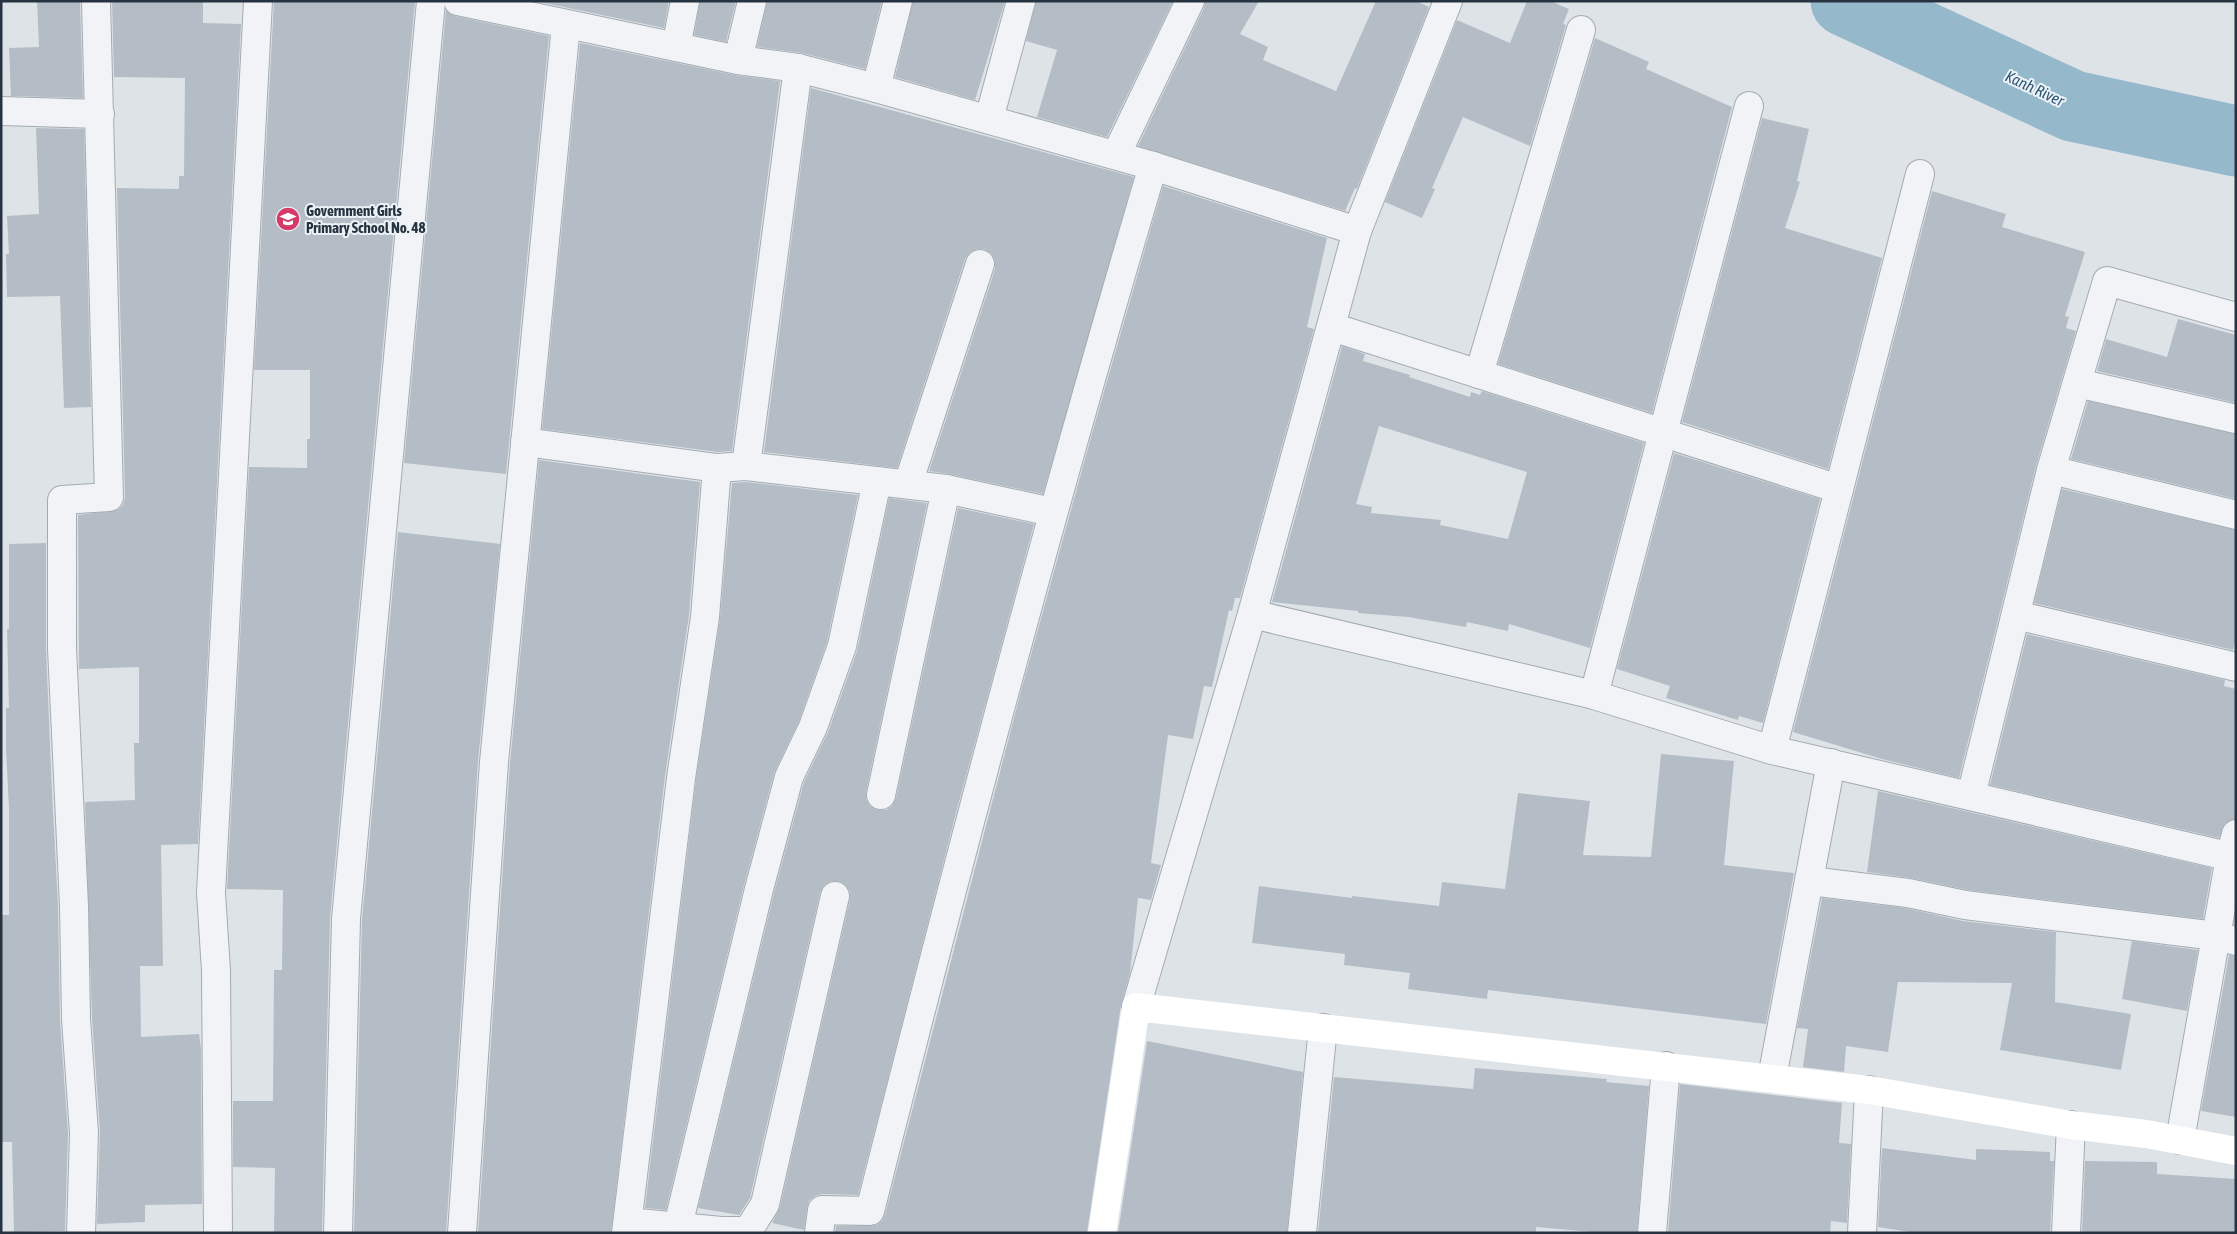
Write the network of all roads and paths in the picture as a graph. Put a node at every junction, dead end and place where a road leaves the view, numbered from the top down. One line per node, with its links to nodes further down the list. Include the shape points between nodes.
1 (96, 1): 19 (street)
2 (258, 1): 66 (street, via 211,893 216,971)
3 (431, 1): 67 (street, via 346,918)
4 (458, 1): 11 (street)
5 (685, 1): 13 (street)
6 (752, 1): 14 (street)
7 (898, 1): 16 (street)
8 (1021, 1): 20 (street)
9 (1190, 1): 21 (street)
10 (1448, 1): 24 (street)
11 (566, 25): 13 (street); 32 (street)
12 (1581, 30): 28 (street)
13 (676, 46): 14 (street)
14 (738, 60): 15 (street)
15 (798, 68): 16 (street); 33 (street)
16 (876, 88): 20 (street)
17 (1749, 106): 31 (street)
18 (1, 111): 19 (street)
19 (100, 114): 65 (street, via 109,498 62,500 62,648 76,1019 84,1133)
20 (989, 119): 21 (street)
21 (1116, 155): 22 (street)
22 (1153, 166): 24 (street); 40 (street)
23 (1920, 174): 39 (street)
24 (1357, 231): 27 (street)
25 (980, 264): 37 (street)
26 (2236, 318): 29 (street, via 2107,281)
27 (1332, 327): 28 (street); 42 (street)
28 (1479, 374): 31 (street)
29 (2077, 383): 30 (street); 35 (street)
30 (2236, 419)
31 (1663, 434): 39 (street); 45 (street)
32 (524, 442): 34 (street); 68 (street, via 494,762)
33 (746, 466): 34 (street); 36 (street)
34 (717, 468): 63 (street, via 705,617 680,778)
35 (2051, 470): 41 (street); 43 (street)
36 (877, 481): 37 (street); 62 (street, via 842,646 789,777)
37 (908, 484): 38 (street)
38 (946, 489): 40 (street); 48 (street)
39 (1839, 489): 46 (street)
40 (1052, 512): 69 (street, via 870,1210 822,1210)
41 (2236, 515)
42 (1252, 614): 45 (street); 54 (street)
43 (2016, 615): 44 (street); 49 (street)
44 (2236, 668)
45 (1594, 695): 46 (street)
46 (1772, 750): 47 (street)
47 (1831, 763): 49 (street); 51 (street)
48 (881, 795)
49 (1971, 796): 50 (street)
50 (2234, 850): 53 (street)
51 (1810, 881): 53 (street); 57 (street)
52 (835, 896): 64 (street)
53 (2226, 939): 60 (street)
54 (1136, 1007): 55 (street); 70 (street)
55 (1323, 1028): 56 (street); 71 (street)
56 (1666, 1066): 57 (street); 72 (street)
57 (1772, 1078): 58 (street)
58 (1869, 1090): 59 (street); 73 (street)
59 (2071, 1125): 60 (street); 74 (street)
60 (2180, 1140): 61 (street)
61 (2236, 1151)
62 (678, 1226): 63 (street); 64 (street)
63 (627, 1228)
64 (756, 1232)
65 (80, 1233)
66 (218, 1233)
67 (338, 1233)
68 (462, 1233)
69 (819, 1233)
70 (1102, 1233)
71 (1302, 1233)
72 (1652, 1233)
73 (1862, 1233)
74 (2066, 1233)

